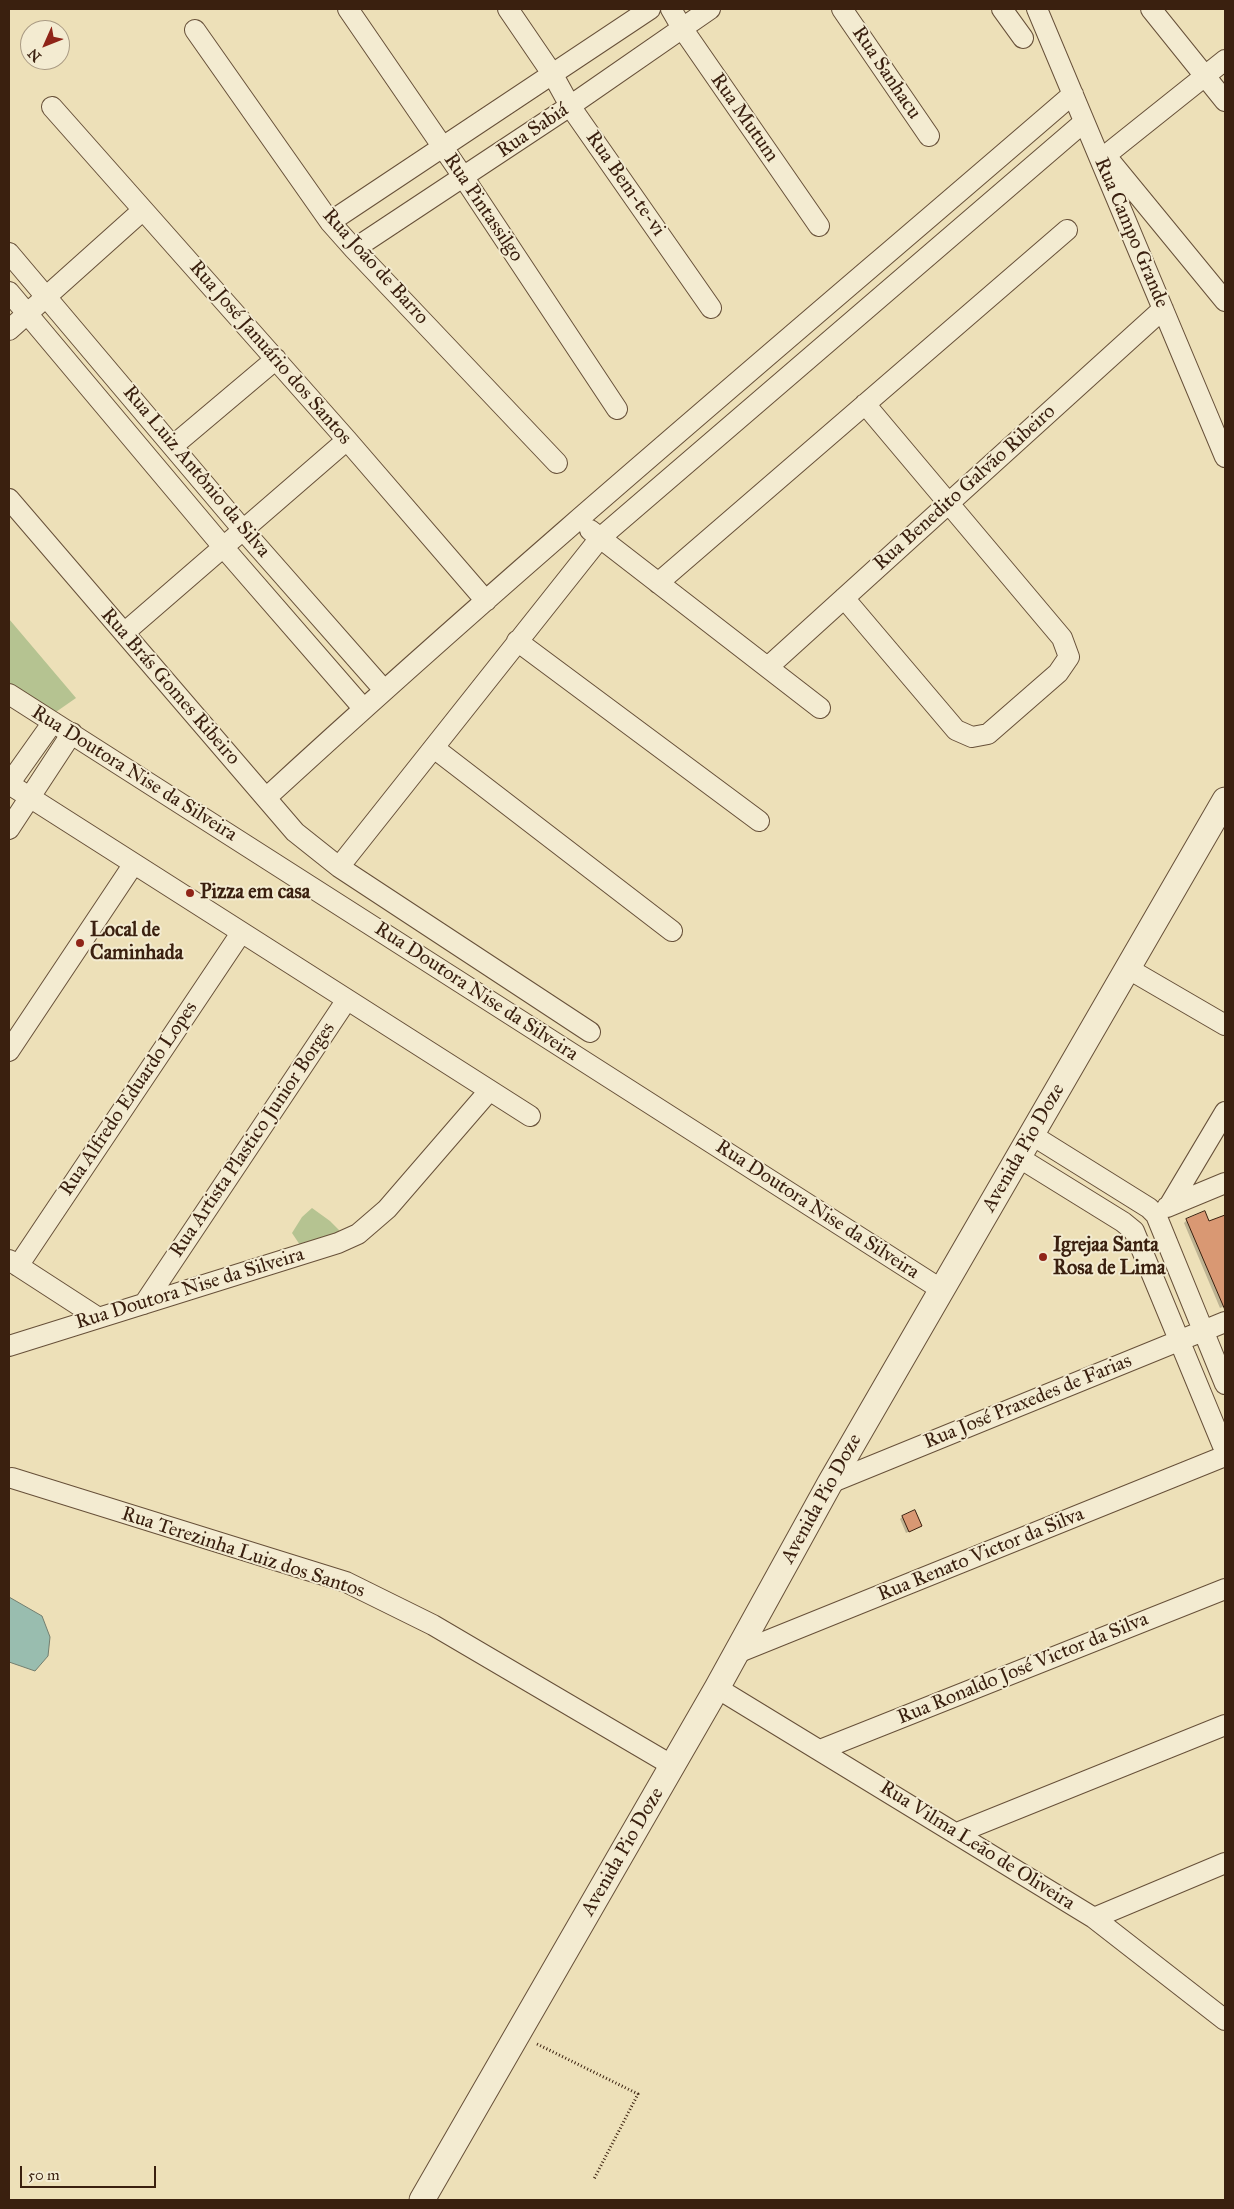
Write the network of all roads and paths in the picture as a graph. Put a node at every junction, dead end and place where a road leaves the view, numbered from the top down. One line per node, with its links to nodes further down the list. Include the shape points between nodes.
1 (348, 9): 23 (street, Rua Pintassilgo)
2 (508, 9): 14 (street, Rua Bem-te-vi)
3 (650, 9): 14 (street, Rua Sabiá)
4 (671, 9): 10 (street, Rua Mutum)
5 (710, 9): 10 (street, Rua Sabiá)
6 (842, 9): 21 (street, Rua Sanhacu)
7 (1002, 9): 12 (street)
8 (1037, 9): 16 (street, Rua Campo Grande)
9 (1151, 9): 15 (street)
10 (682, 28): 18 (street, Rua Sabiá); 28 (street, Rua Mutum)
11 (196, 30): 27 (street, Rua João de Barro)
12 (1023, 38)
13 (1225, 60): 15 (street)
14 (552, 75): 18 (street, Rua Bem-te-vi); 23 (street, Rua Sabiá)
15 (1205, 76): 17 (street); 24 (street)
16 (1073, 94): 20 (street, Rua Campo Grande); 38 (street)
17 (1225, 101)
18 (570, 106): 25 (street, Rua Sabiá); 35 (street, Rua Bem-te-vi)
19 (52, 107): 26 (street, Rua José Januário dos Santos)
20 (1084, 122): 22 (street, Rua Campo Grande); 40 (street)
21 (929, 136)
22 (1093, 140): 24 (street); 36 (street, Rua Campo Grande)
23 (443, 148): 25 (street, Rua Pintassilgo); 27 (street, Rua Sabiá)
24 (1106, 155): 34 (street)
25 (464, 178): 30 (street, Rua Sabiá); 43 (street, Rua Pintassilgo)
26 (143, 210): 33 (street); 41 (street, Rua José Januário dos Santos)
27 (330, 222): 30 (street, Rua João de Barro)
28 (819, 226)
29 (1067, 230): 42 (street)
30 (354, 250): 47 (street, Rua João de Barro)
31 (9, 252): 33 (street, Rua Luiz Antônio da Silva)
32 (9, 292): 37 (street, Rua Luiz Antônio da Silva)
33 (47, 297): 37 (street); 45 (street, Rua Luiz Antônio da Silva)
34 (1225, 301)
35 (711, 308)
36 (1163, 309): 46 (street, Rua Campo Grande); 49 (street, Rua Benedito Galvão Ribeiro)
37 (27, 313): 39 (street); 53 (street, Rua Luiz Antônio da Silva)
38 (818, 314): 40 (street); 50 (street)
39 (9, 330)
40 (836, 333): 52 (street)
41 (276, 359): 44 (street, Rua José Januário dos Santos); 45 (street)
42 (865, 404): 49 (street); 54 (street)
43 (617, 409)
44 (347, 440): 51 (street); 56 (street, Rua José Januário dos Santos)
45 (174, 445): 51 (street, Rua Luiz Antônio da Silva)
46 (1225, 457)
47 (557, 463)
48 (9, 498): 57 (street, Rua Brás Gomes Ribeiro)
49 (948, 504): 55 (street, Rua Benedito Galvão Ribeiro); 55 (street, via 1062,638 1069,657 1058,673 988,734 972,737 956,730)
50 (579, 520): 52 (street); 56 (street)
51 (244, 531): 53 (street); 60 (street, Rua Luiz Antônio da Silva)
52 (600, 538): 54 (street); 58 (street)
53 (224, 548): 57 (street); 62 (street, Rua Luiz Antônio da Silva)
54 (658, 583): 59 (street)
55 (844, 598): 59 (street, Rua Benedito Galvão Ribeiro)
56 (486, 601): 60 (street)
57 (124, 633): 69 (street, Rua Brás Gomes Ribeiro)
58 (517, 642): 66 (street); 71 (street)
59 (768, 667): 63 (street)
60 (384, 690): 62 (street)
61 (9, 694): 64 (street, Rua Doutora Nise da Silveira)
62 (364, 708): 69 (street)
63 (820, 708)
64 (53, 722): 65 (street, Rua Doutora Nise da Silveira); 67 (street)
65 (72, 733): 68 (street); 91 (street, Rua Doutora Nise da Silveira)
66 (434, 748): 74 (street); 75 (street)
67 (9, 784): 68 (street)
68 (31, 797): 72 (street); 73 (street)
69 (266, 798): 74 (street, Rua Brás Gomes Ribeiro, via 295,832)
70 (1225, 800): 77 (street, Avenida Pio Doze)
71 (759, 821)
72 (9, 829)
73 (133, 864): 76 (street); 81 (street)
74 (339, 867): 80 (street, Rua Brás Gomes Ribeiro)
75 (672, 930)
76 (240, 932): 78 (street); 90 (street, Rua Alfredo Eduardo Lopes)
77 (1127, 968): 79 (street); 85 (street, Avenida Pio Doze)
78 (346, 1000): 82 (street); 92 (street, Rua Artista Plastico Junior Borges)
79 (1225, 1024)
80 (590, 1032)
81 (9, 1051)
82 (489, 1091): 84 (street); 92 (street, Rua Doutora Nise da Silveira, via 387,1209 358,1234)
83 (1225, 1112): 88 (street)
84 (530, 1116)
85 (1032, 1135): 86 (street, Avenida Pio Doze); 88 (street, via 1149,1208)
86 (1018, 1157): 89 (street); 91 (street, Avenida Pio Doze)
87 (1225, 1183): 88 (street)
88 (1163, 1210): 89 (street); 95 (street)
89 (1134, 1231): 96 (street)
90 (13, 1263): 93 (street)
91 (942, 1290): 102 (street, Avenida Pio Doze)
92 (144, 1304): 93 (street, Rua Doutora Nise da Silveira)
93 (97, 1317): 97 (street, Rua Doutora Nise da Silveira)
94 (1225, 1322): 95 (street, Rua José Praxedes de Farias)
95 (1204, 1330): 96 (street, Rua José Praxedes de Farias); 98 (street)
96 (1180, 1339): 99 (street); 102 (street, Rua José Praxedes de Farias)
97 (9, 1346)
98 (1225, 1384)
99 (1225, 1451)
100 (1225, 1456): 104 (street, Rua Renato Victor da Silva)
101 (12, 1478): 108 (street, Rua Terezinha Luiz dos Santos, via 346,1582 433,1625)
102 (830, 1483): 104 (street, Avenida Pio Doze)
103 (1225, 1589): 107 (street, Rua Ronaldo José Victor da Silva)
104 (737, 1653): 105 (street, Avenida Pio Doze)
105 (717, 1688): 107 (street, Rua Vilma Leão de Oliveira); 108 (street, Avenida Pio Doze)
106 (1225, 1724): 109 (street)
107 (820, 1750): 109 (street, Rua Vilma Leão de Oliveira)
108 (672, 1766): 113 (street, Avenida Pio Doze)
109 (957, 1833): 111 (street, Rua Vilma Leão de Oliveira)
110 (1225, 1863): 111 (street)
111 (1094, 1918): 112 (street, Rua Vilma Leão de Oliveira)
112 (1225, 2020)
113 (518, 2034): 114 (path, via 638,2094); 115 (street, Avenida Pio Doze)
114 (594, 2179)
115 (422, 2200)

